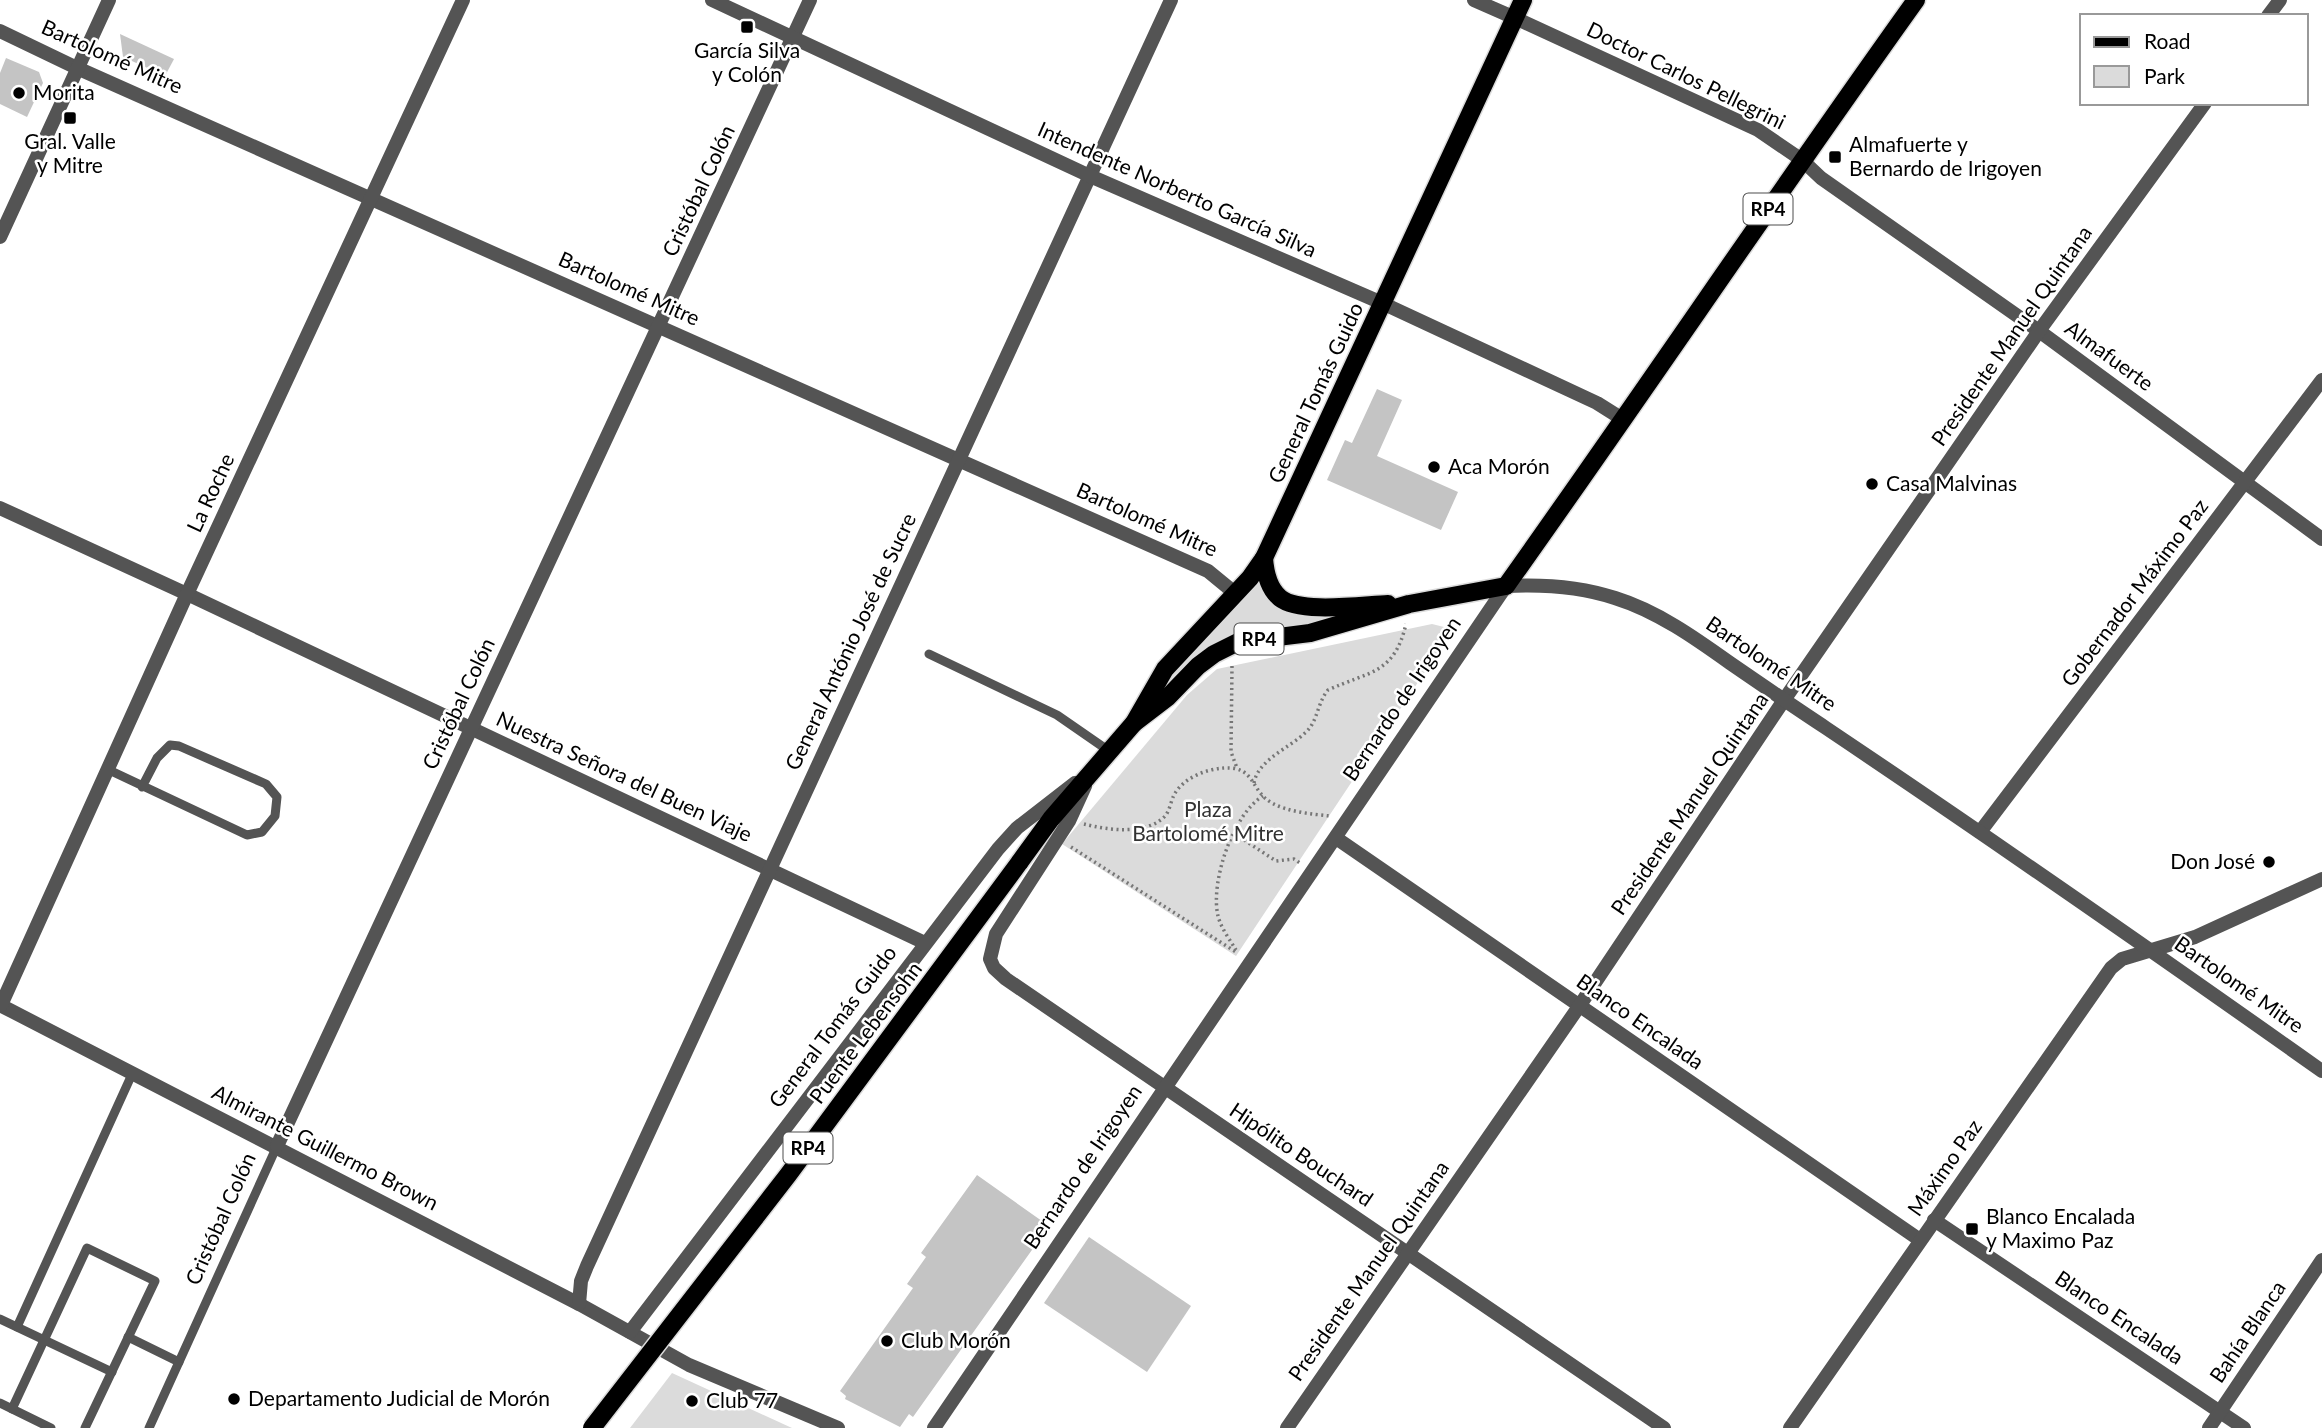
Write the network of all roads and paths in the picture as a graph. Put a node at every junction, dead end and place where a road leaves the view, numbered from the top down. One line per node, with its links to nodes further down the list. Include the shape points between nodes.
1 (109, 0): 12 (street)
2 (463, 0): 16 (street, La Roche)
3 (712, 0): 11 (street, Intendente Norberto García Silva)
4 (810, 0): 11 (street, Cristóbal Colón)
5 (1171, 0): 15 (street, General António José de Sucre)
6 (1474, 0): 9 (street, Doctor Carlos Pellegrini)
7 (1523, 0): 9 (main road, General Tomás Guido / RP4)
8 (1916, 0): 14 (main road, Bernardo de Irigoyen / RP4)
9 (1515, 18): 14 (street, Doctor Carlos Pellegrini, via 1758,130); 18 (main road, General Tomás Guido / RP4)
10 (0, 31): 12 (street, Bartolomé Mitre)
11 (793, 37): 15 (street, Intendente Norberto García Silva); 19 (street, Cristóbal Colón)
12 (77, 68): 16 (street, Bartolomé Mitre); 17 (street)
13 (2204, 105): 20 (street, Presidente Manuel Quintana)
14 (1802, 160): 20 (street, Almafuerte); 22 (main road, Bernardo de Irigoyen / RP4)
15 (1090, 176): 18 (street, Intendente Norberto García Silva); 23 (street, General António José de Sucre)
16 (372, 198): 19 (street, Bartolomé Mitre); 29 (street, La Roche)
17 (0, 237)
18 (1382, 303): 22 (street, Intendente Norberto García Silva, via 1597,403); 27 (main road, General Tomás Guido / RP4)
19 (660, 327): 23 (street, Bartolomé Mitre); 36 (street, Cristóbal Colón)
20 (2039, 331): 24 (street, Almafuerte); 34 (street, Presidente Manuel Quintana)
21 (2322, 380): 24 (street, Gobernador Máximo Paz)
22 (1624, 420): 28 (main road, Bernardo de Irigoyen / RP4)
23 (957, 460): 30 (street, Bartolomé Mitre, via 1208,570); 51 (street, General António José de Sucre)
24 (2245, 482): 26 (street, Almafuerte); 46 (street, Gobernador Máximo Paz)
25 (0, 508): 29 (street, Nuestra Señora del Buen Viaje)
26 (2322, 539)
27 (1264, 558): 30 (main road, General Tomás Guido / RP4); 31 (main road, via 1268,581 1281,598 1293,604)
28 (1506, 586): 31 (main road, Bartolomé Mitre / RP4); 34 (street, Bartolomé Mitre, via 1550,584 1616,598 1702,643); 44 (street, Bernardo de Irigoyen)
29 (187, 594): 36 (street, Nuestra Señora del Buen Viaje); 40 (street, La Roche)
30 (1236, 594): 35 (main road, General Tomás Guido / RP4, via 1165,669)
31 (1409, 604): 32 (main road, Bartolomé Mitre / RP4, via 1310,633 1238,642); 41 (path, via 1395,655 1383,666 1328,690 1307,731 1262,766)
32 (1224, 648): 35 (main road, Bartolomé Mitre / RP4); 38 (path, via 1232,664 1231,752)
33 (929, 654): 37 (lane, via 1058,715)
34 (1784, 700): 46 (street, Bartolomé Mitre); 59 (street, Presidente Manuel Quintana)
35 (1133, 723): 37 (main road, General Tomás Guido / RP4)
36 (471, 729): 51 (street, Nuestra Señora del Buen Viaje); 64 (street, Cristóbal Colón)
37 (1109, 751): 39 (main road, General Tomás Guido / RP4)
38 (1237, 768): 41 (path); 45 (path, via 1203,772 1188,780 1176,792 1166,815 1154,823 1137,828 1094,827)
39 (1094, 769): 45 (street, General Tomás Guido); 50 (main road, General Tomás Guido / RP4); 54 (street, General Tomás Guido, via 1017,828)
40 (109, 770): 42 (lane); 60 (street, La Roche)
41 (1254, 782): 43 (path)
42 (142, 787): 42 (lane, via 247,835 262,832 275,816 277,797 266,784 179,746 170,745 157,758)
43 (1263, 796): 44 (path, via 1283,808); 47 (path, via 1246,812)
44 (1349, 818): 48 (street, Bernardo de Irigoyen)
45 (1069, 821): 49 (street, General Tomás Guido)
46 (1980, 832): 55 (street, Bartolomé Mitre)
47 (1235, 834): 52 (path, via 1269,859 1294,859); 56 (path, via 1226,850 1216,898 1218,918)
48 (1336, 838): 52 (street, Bernardo de Irigoyen); 59 (street, Blanco Encalada)
49 (1058, 839): 56 (path); 57 (street, General Tomás Guido, via 996,934)
50 (1019, 863): 83 (main road, Puente Lebensohn / RP4, bridge, via 788,1175)
51 (771, 869): 54 (street, Nuestra Señora del Buen Viaje); 69 (street, General António José de Sucre, via 587,1266)
52 (1313, 872): 58 (street, Bernardo de Irigoyen)
53 (2322, 879): 55 (street, Máximo Paz, via 2195,937)
54 (925, 943): 72 (street, General Tomás Guido)
55 (2150, 950): 62 (street, Bartolomé Mitre); 65 (street, Máximo Paz, via 2122,959 2111,968)
56 (1237, 952): 58 (path)
57 (990, 959): 63 (street, Hipólito Bouchard, via 1006,979)
58 (1252, 961): 63 (street, Bernardo de Irigoyen)
59 (1580, 1005): 66 (street, Blanco Encalada); 67 (street, Presidente Manuel Quintana)
60 (0, 1006): 61 (street, Almirante Guillermo Brown)
61 (132, 1072): 64 (street, Almirante Guillermo Brown); 71 (lane)
62 (2322, 1072)
63 (1164, 1088): 67 (street, Hipólito Bouchard); 85 (street, Bernardo de Irigoyen)
64 (277, 1146): 69 (street, Almirante Guillermo Brown); 75 (lane, Cristóbal Colón)
65 (1934, 1220): 66 (street, Máximo Paz); 79 (street, Blanco Encalada)
66 (1920, 1240): 88 (street, Máximo Paz)
67 (1407, 1252): 86 (street, Presidente Manuel Quintana); 87 (street, Hipólito Bouchard)
68 (2322, 1260): 79 (street, Bahía Blanca)
69 (579, 1304): 72 (street, Almirante Guillermo Brown)
70 (0, 1319): 71 (lane)
71 (17, 1327): 74 (lane)
72 (630, 1332): 84 (street, Almirante Guillermo Brown, via 689,1365)
73 (128, 1338): 74 (lane, via 155,1281 87,1248); 75 (lane); 76 (lane)
74 (44, 1340): 76 (lane); 78 (lane)
75 (179, 1362): 82 (lane, Cristóbal Colón)
76 (112, 1372): 81 (lane)
77 (0, 1403): 78 (lane)
78 (12, 1409): 80 (lane)
79 (2220, 1411): 89 (street, Bahía Blanca); 90 (street, Blanco Encalada)
80 (51, 1428)
81 (85, 1428)
82 (149, 1428)
83 (592, 1428)
84 (838, 1428)
85 (934, 1428)
86 (1287, 1428)
87 (1664, 1428)
88 (1790, 1428)
89 (2209, 1428)
90 (2244, 1428)

